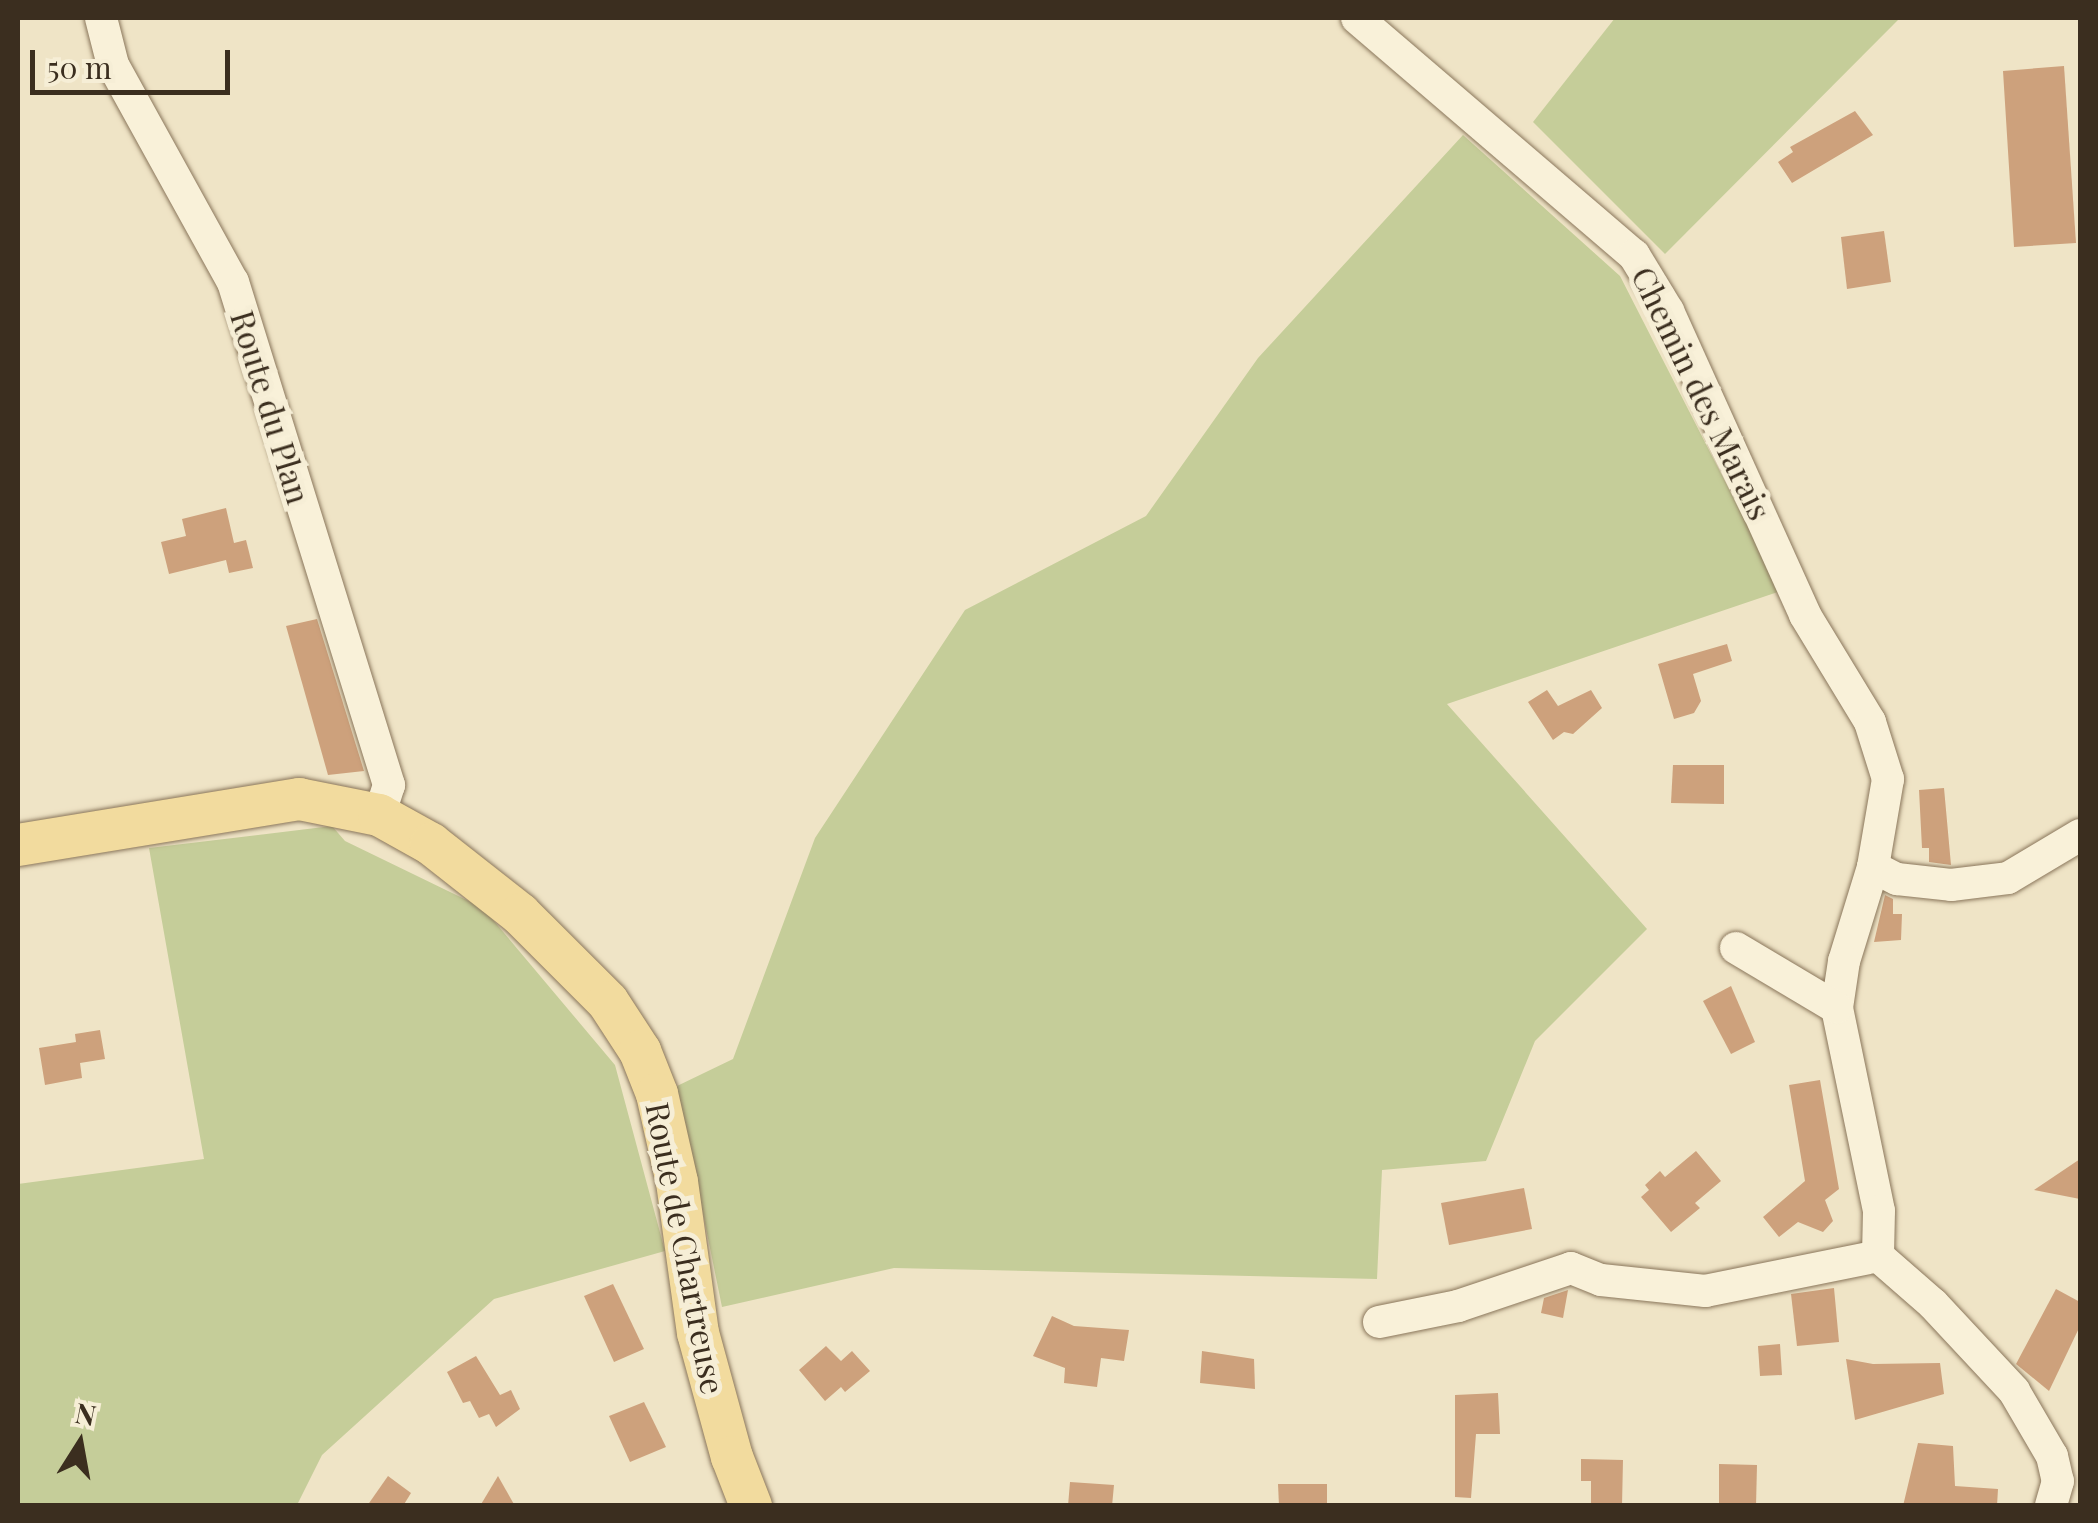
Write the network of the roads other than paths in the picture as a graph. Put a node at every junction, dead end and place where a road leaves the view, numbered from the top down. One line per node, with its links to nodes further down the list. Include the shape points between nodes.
1 (102, 18): 3 (street, Route du Plan, via 113,65 233,282 389,785)
2 (1357, 18): 6 (street, Chemin des Marais, via 1634,255 1759,504 1805,615 1870,722 1888,780)
3 (378, 815): 5 (main road, Route de Chartreuse, via 299,799); 12 (main road, Route de Chartreuse, via 430,844 520,914 608,1002 640,1051 669,1137 704,1359)
4 (2080, 835): 6 (street, via 2008,878 1951,885 1897,880)
5 (18, 844)
6 (1873, 867): 8 (street, Chemin des Marais)
7 (1736, 948): 8 (street)
8 (1837, 1008): 9 (street, via 1879,1212)
9 (1878, 1256): 10 (street, via 1704,1290 1602,1280 1571,1268 1458,1306); 11 (street, via 1933,1304)
10 (1379, 1322)
11 (2066, 1457): 13 (street)
12 (751, 1506)
13 (2051, 1506)

